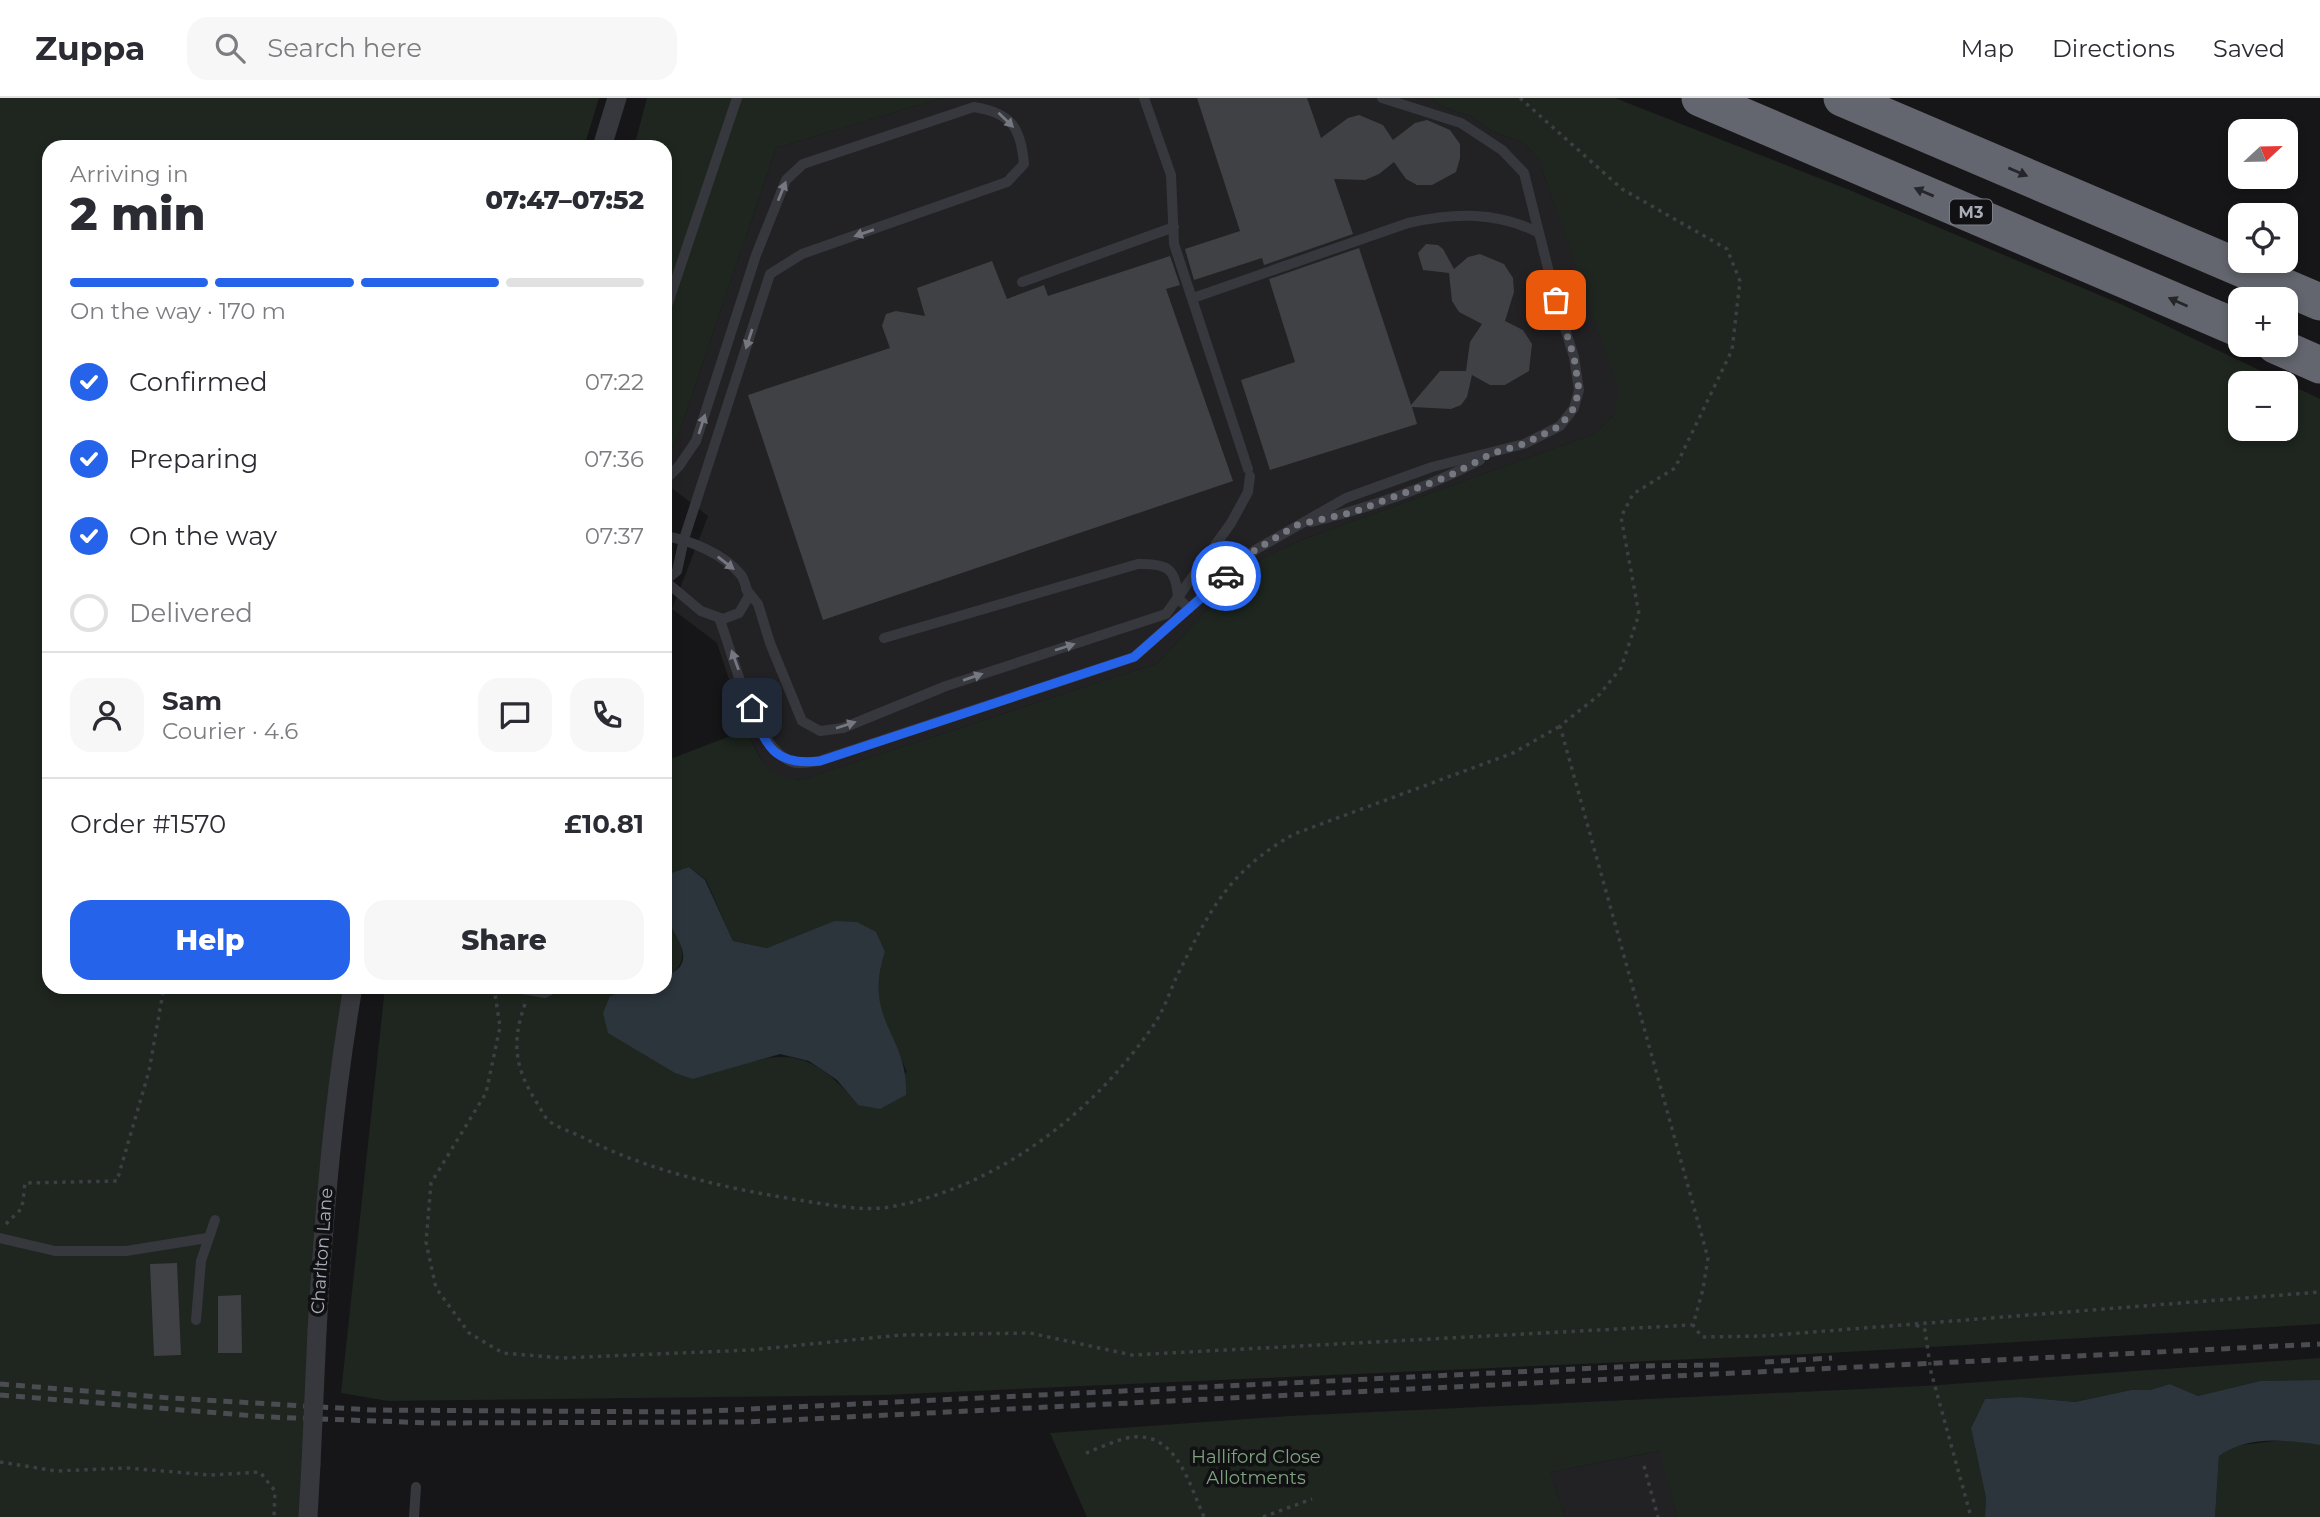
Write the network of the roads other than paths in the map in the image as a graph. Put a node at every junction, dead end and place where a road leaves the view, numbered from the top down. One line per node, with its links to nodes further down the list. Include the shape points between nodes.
1 (617, 98): 7 (street)
2 (737, 98): 11 (lane)
3 (1144, 98): 8 (lane, via 1171,175)
4 (1382, 98): 9 (lane, via 1461,123 1502,150 1524,173)
5 (1700, 98): 14 (highway, M3, one-way to 5)
6 (1842, 98): 13 (highway, one-way to 13)
7 (604, 140)
8 (1174, 227): 10 (lane); 12 (lane, via 1174,244)
9 (1539, 233): 12 (lane, via 1515,220 1443,215); 17 (lane, via 1579,390 1574,408 1560,426)
10 (1022, 282)
11 (672, 291)
12 (1193, 298): 25 (lane, via 1249,472 1248,492 1231,523)
13 (2320, 302)
14 (2228, 324)
15 (2298, 355): 16 (highway)
16 (2320, 365)
17 (1493, 453): 19 (lane, via 1449,476 1354,512); 19 (lane, via 1371,488)
18 (672, 473): 21 (lane, one-way to 21, via 696,441 756,255 786,180 803,164 974,107 1007,116 1023,146 1024,164 1007,182 802,254 770,274)
19 (1297, 525): 26 (lane, via 1255,550)
20 (672, 537): 21 (lane)
21 (684, 539): 22 (lane); 24 (lane, one-way to 24, via 721,558 742,576)
22 (672, 575)
23 (672, 585): 27 (lane, via 701,611)
24 (746, 589): 25 (lane, one-way to 25, via 758,604 802,721 820,731 843,728 967,679 1166,614); 27 (lane, via 749,596 738,613)
25 (1178, 598): 26 (lane); 28 (lane, via 1177,580 1168,568 1157,563 1138,564)
26 (1189, 609): 27 (lane, one-way to 27, via 1134,657 820,761 796,764 775,752 761,733)
27 (719, 618)
28 (884, 638)
29 (352, 994): 35 (street, Charlton Lane, bridge, via 338,1071 325,1202)
30 (215, 1220): 32 (lane)
31 (0, 1238): 32 (lane, via 55,1251 114,1251)
32 (207, 1238): 33 (lane)
33 (196, 1320)
34 (416, 1487): 36 (lane)
35 (308, 1517)
36 (414, 1517)

